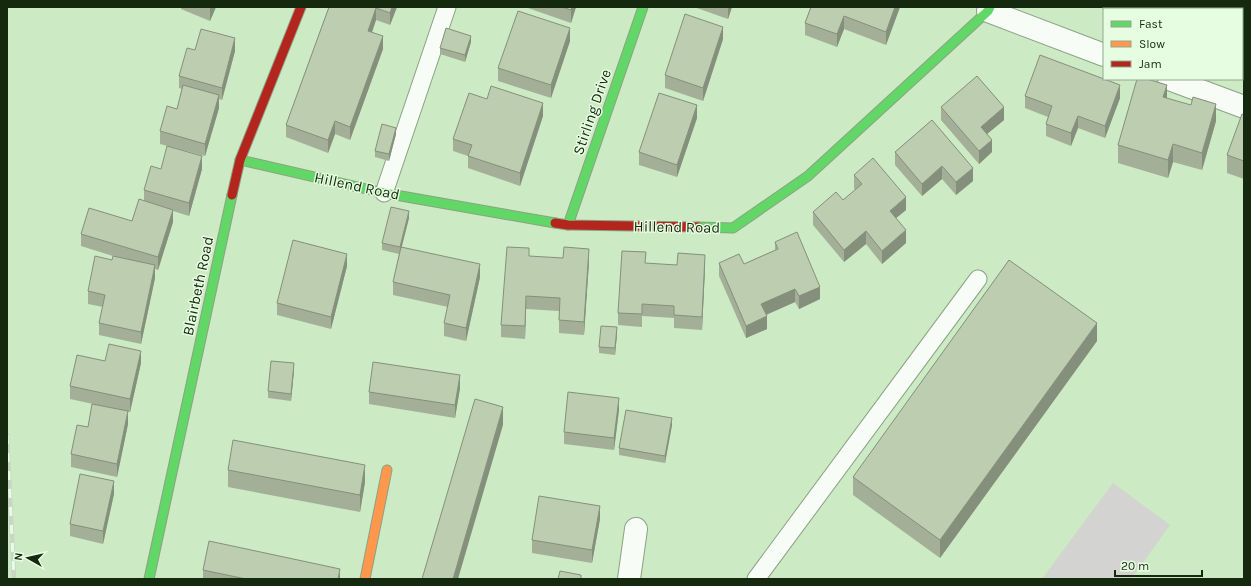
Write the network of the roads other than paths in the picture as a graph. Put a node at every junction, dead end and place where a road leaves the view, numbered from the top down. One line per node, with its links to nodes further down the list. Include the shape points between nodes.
1 (301, 7): 8 (street, Blairbeth Road)
2 (447, 7): 9 (lane)
3 (643, 7): 10 (street, Stirling Drive)
4 (989, 9): 5 (street, Hillend Road); 10 (street, Hillend Road, via 808,176 733,228)
5 (1103, 55)
6 (1172, 80): 7 (street)
7 (1244, 107)
8 (240, 160): 9 (street, Hillend Road); 14 (street, Blairbeth Road)
9 (384, 193): 10 (street, Hillend Road)
10 (568, 225)
11 (978, 279): 17 (lane)
12 (386, 470): 15 (street)
13 (636, 529): 16 (street)
14 (149, 579)
15 (365, 579)
16 (630, 579)
17 (756, 579)

